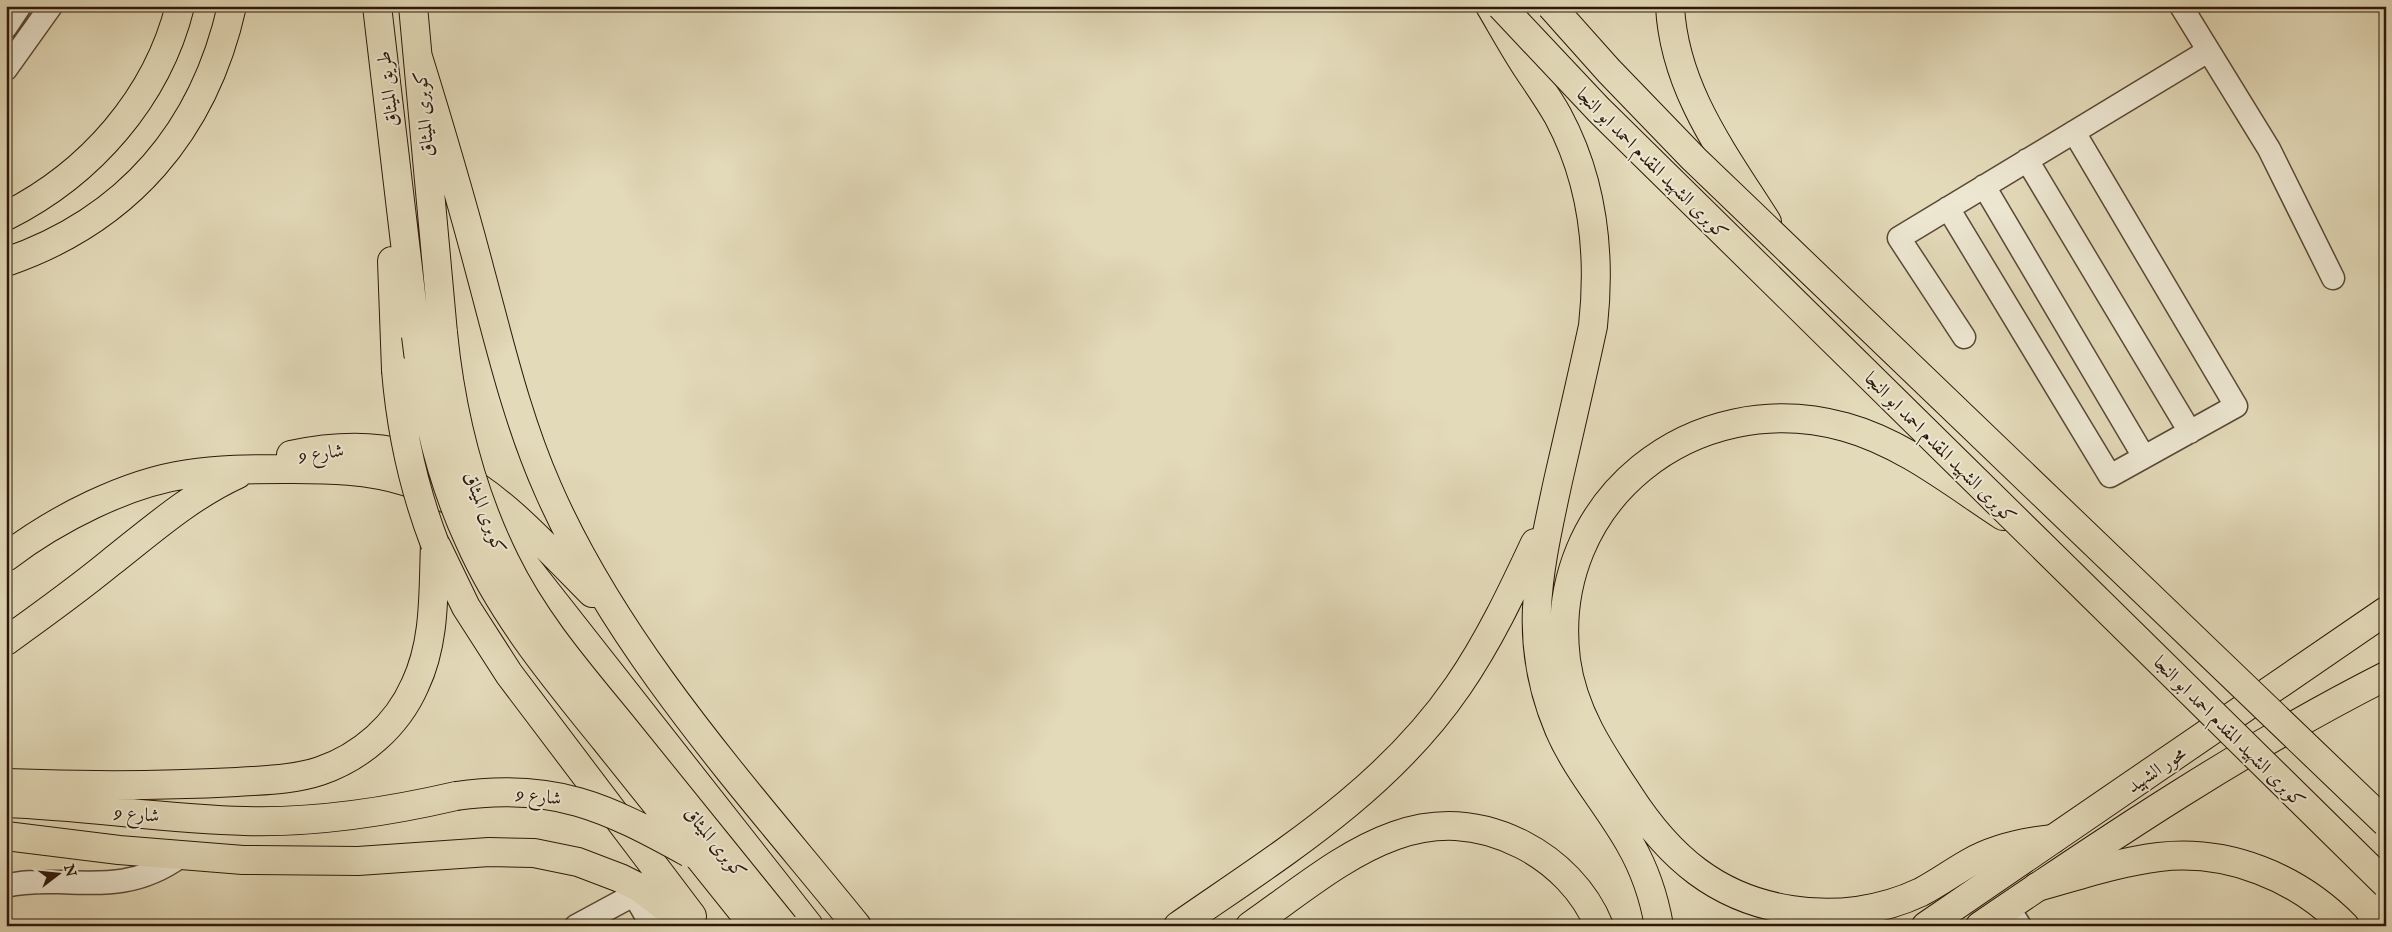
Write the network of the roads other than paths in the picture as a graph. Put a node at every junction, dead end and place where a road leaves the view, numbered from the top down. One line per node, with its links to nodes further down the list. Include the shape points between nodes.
1 (20, 6): 12 (street)
2 (51, 6): 15 (street)
3 (180, 6): 21 (main road, via 158,64 140,97 114,132 98,151 60,184)
4 (232, 6): 23 (main road, via 219,56 195,109 143,179 99,216 48,246)
5 (377, 6): 18 (main road, طريق الميثاق)
6 (413, 6): 14 (main road, كوبرى الميثاق)
7 (1490, 6): 29 (main road, via 1570,140 1587,192 1596,245 1593,326)
8 (1501, 6): 30 (main road, كوبرى الشهيد المقدم احمد ابو النجا, bridge, via 1599,110)
9 (1551, 6): 22 (main road, كوبرى الشهيد المقدم احمد ابو النجا, bridge, via 1657,122)
10 (1670, 6): 22 (main road, bridge, via 1677,56 1694,102)
11 (2181, 6): 13 (street)
12 (6, 27)
13 (2208, 51): 16 (street); 24 (street, via 2268,149)
14 (418, 57): 34 (main road, via 459,192 508,376 533,452 566,526); 54 (main road, كوبرى الميثاق, bridge, via 453,411 474,488 492,534 524,597 569,662)
15 (6, 69)
16 (2074, 132): 17 (street); 26 (street, via 2236,406)
17 (2028, 160): 19 (street); 26 (street)
18 (397, 172): 31 (main road, bridge, via 392,254 396,370 402,429 418,497); 43 (main road, كوبرى الميثاق, bridge, via 426,406 455,509 502,605 543,664)
19 (1984, 186): 20 (street); 27 (street)
20 (1948, 208): 25 (street, via 1899,238); 27 (street, via 2110,476)
21 (10, 212)
22 (1781, 244): 39 (main road, كوبرى الشهيد المقدم احمد ابو النجا, bridge)
23 (6, 262)
24 (2333, 278)
25 (1964, 337)
26 (2190, 432): 27 (street)
27 (2144, 457)
28 (247, 469): 32 (main road, via 185,474 120,494 69,517); 34 (main road, شارع 9, via 309,452 358,448 382,449 436,464 471,482 509,510); 35 (main road, شارع 9, via 195,497); 55 (main road, via 341,469 381,474 440,494 495,532 526,565)
29 (1552, 508): 57 (main road, via 1477,658 1415,741 1340,812); 60 (main road, via 1540,563 1536,611 1536,635 1544,683 1570,751 1630,843 1640,864 1649,884)
30 (2026, 530): 41 (main road, bridge, via 1888,444 1846,427 1802,419 1735,423 1692,436 1653,457 1618,489 1591,527 1573,570 1564,615 1566,662 1578,708 1599,749 1648,825 1677,856 1712,882 1751,900 1793,910 1836,912 1871,908 1898,901 1931,886 1986,854 2019,844); 44 (main road, كوبرى الشهيد المقدم احمد ابو النجا, bridge)
31 (435, 544): 37 (main road, via 431,628 415,685 389,725 353,756 318,772 280,779 123,785); 52 (main road, via 466,606 509,674)
32 (6, 557)
33 (2386, 611): 41 (main road, محور الشهيد)
34 (628, 630): 56 (main road, via 690,719)
35 (6, 641)
36 (2386, 676): 46 (main road, محور الشهيد, via 2175,795)
37 (6, 783)
38 (6, 804): 43 (main road, شارع 9, bridge, via 209,820 285,821 360,814 480,792 527,792 574,800 618,815)
39 (2386, 824)
40 (6, 836): 42 (main road)
41 (2053, 839): 61 (main road, محور الشهيد)
42 (181, 856): 45 (street, via 152,873 121,882 31,882); 47 (main road, via 304,862 489,852 534,853 578,862 620,878)
43 (701, 860): 53 (main road, كوبرى الميثاق, bridge)
44 (2386, 884)
45 (6, 886)
46 (2037, 887): 48 (main road, محور الشهيد); 63 (main road, via 2140,860 2202,857 2243,864 2282,879 2318,901)
47 (636, 891): 49 (street); 50 (street); 51 (main road)
48 (2014, 916): 62 (main road, محور الشهيد)
49 (576, 926)
50 (652, 926)
51 (690, 926)
52 (699, 926)
53 (754, 926)
54 (784, 926)
55 (809, 926)
56 (857, 926)
57 (1178, 926)
58 (1250, 926): 59 (main road, via 1363,848 1398,833 1437,826 1495,833 1531,849 1575,887)
59 (1599, 926)
60 (1659, 926)
61 (1926, 926)
62 (1980, 926)
63 (2345, 926)

